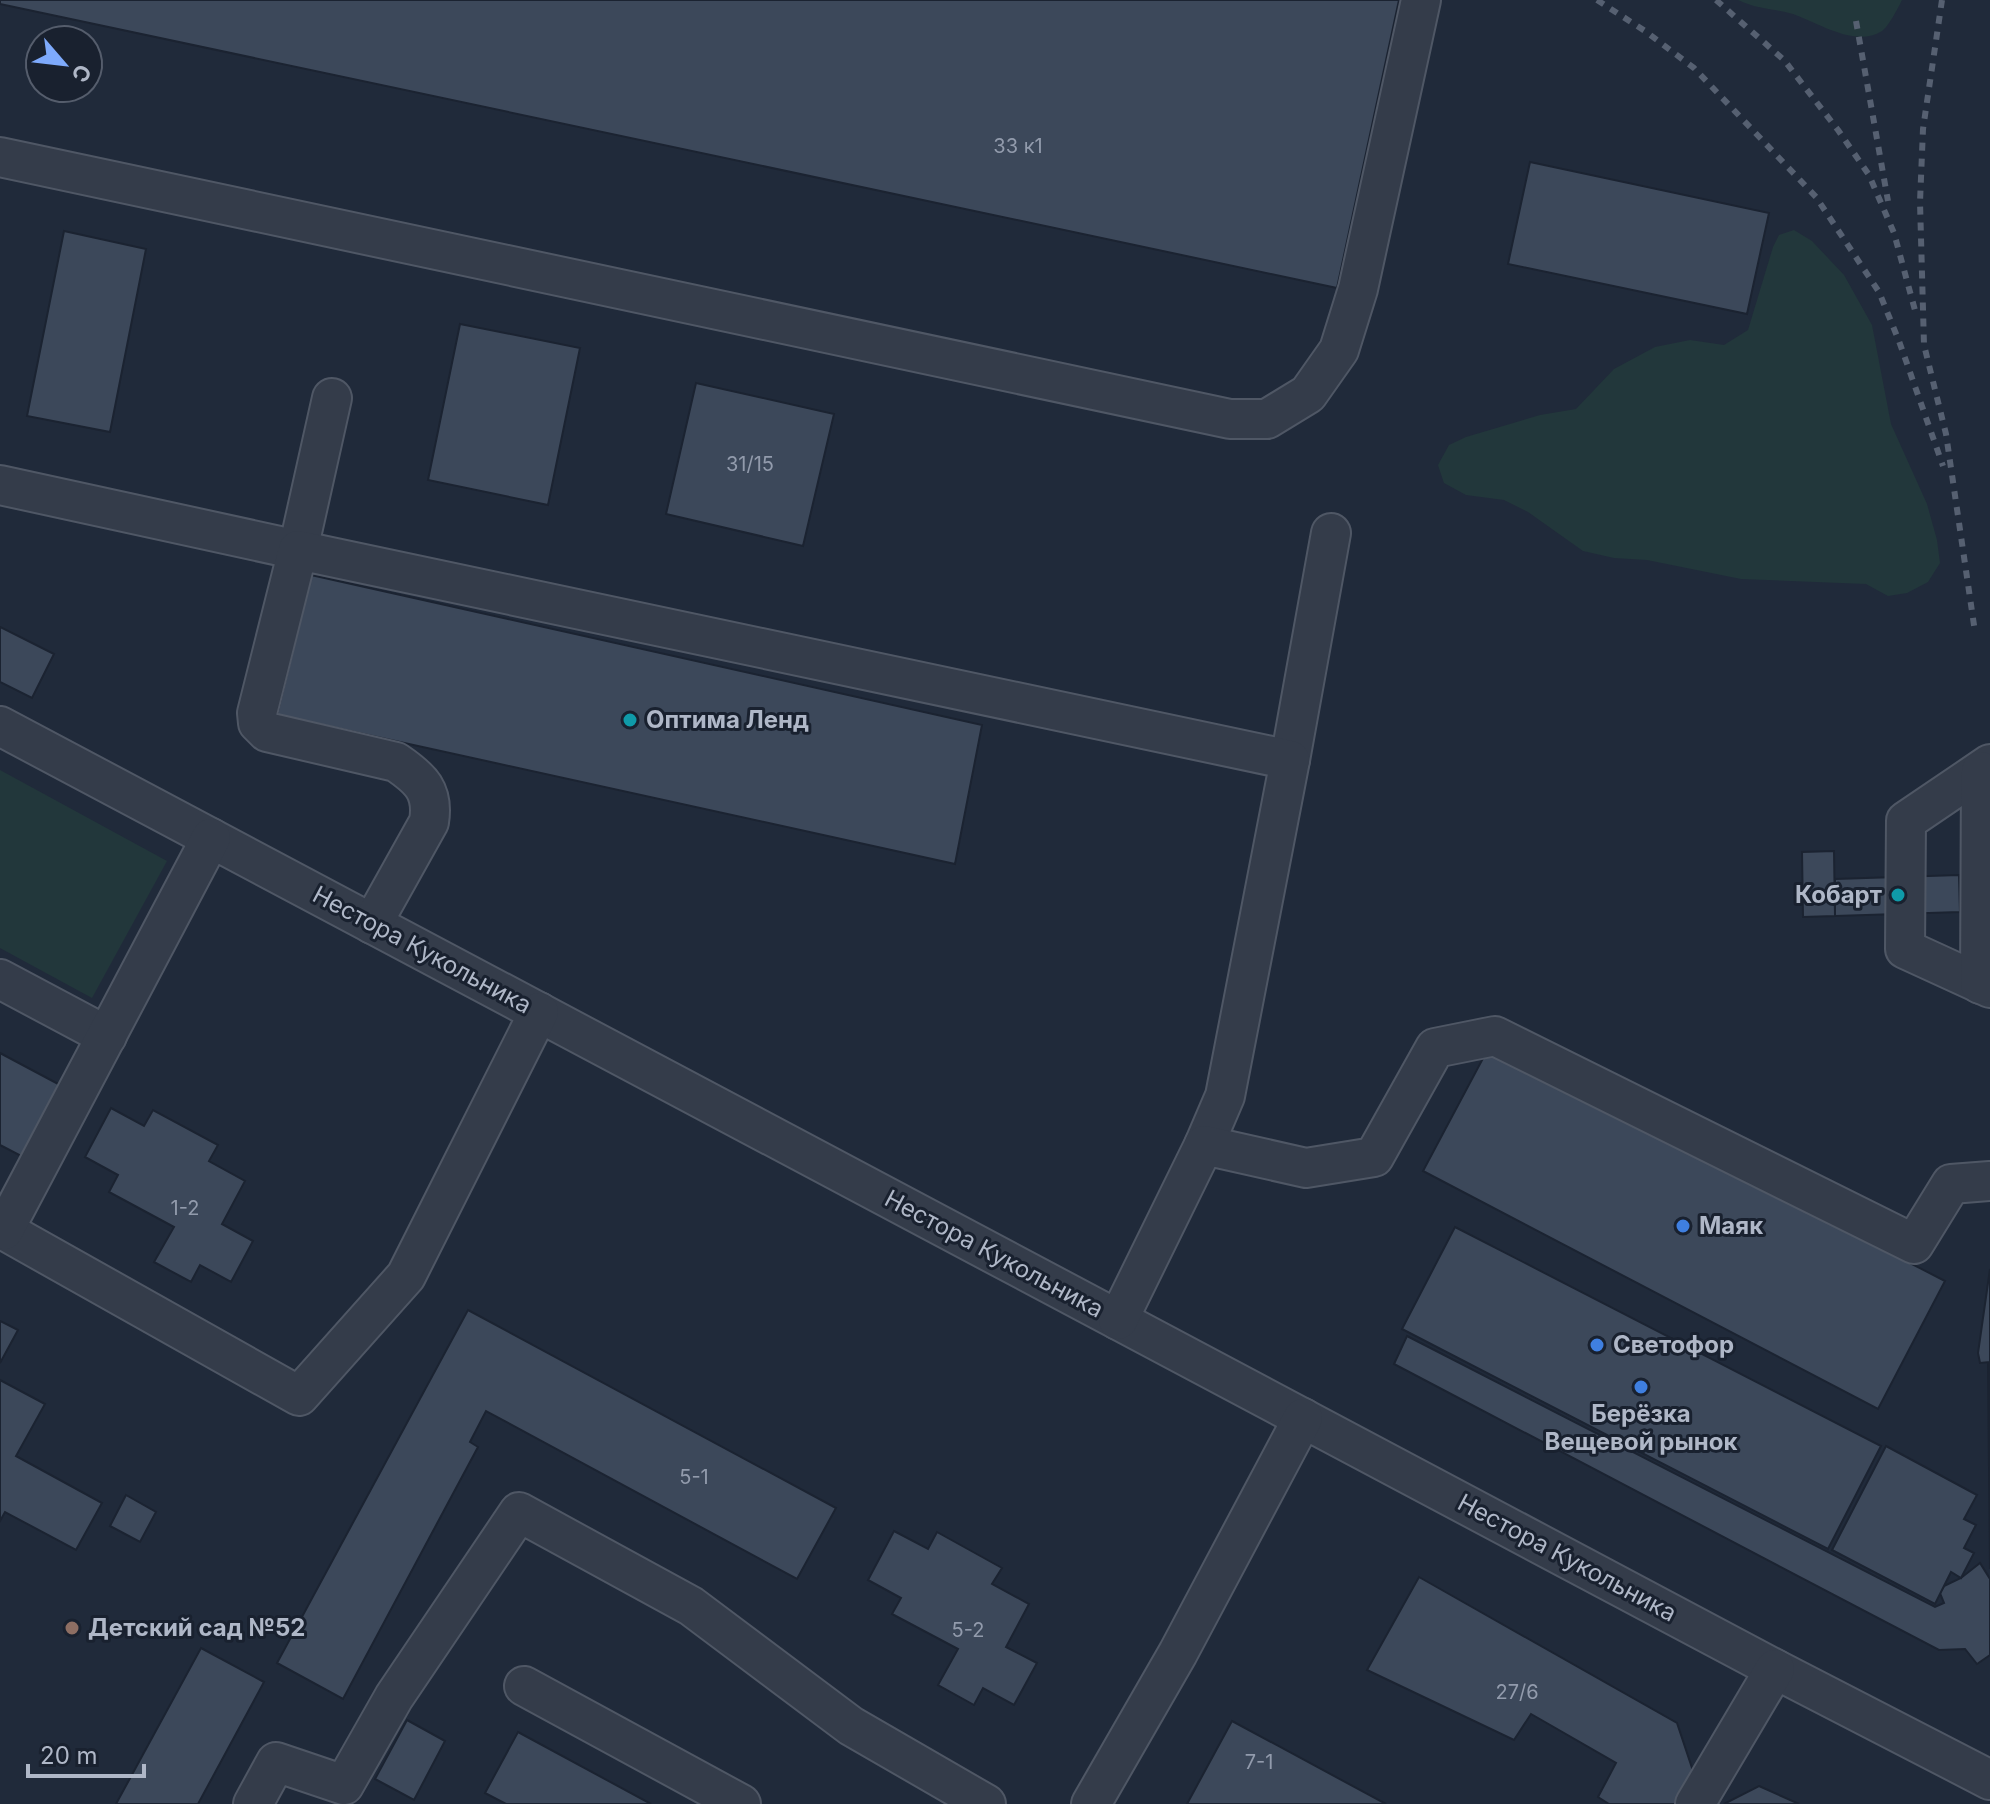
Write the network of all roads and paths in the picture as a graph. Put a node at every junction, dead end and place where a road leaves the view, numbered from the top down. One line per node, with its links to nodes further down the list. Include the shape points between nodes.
1 (1421, 0): 2 (street, via 1358,289 1339,350 1308,394 1267,419 1230,419)
2 (0, 157)
3 (332, 398): 6 (street)
4 (0, 485): 6 (street)
5 (1331, 533): 8 (street)
6 (298, 550): 8 (street); 11 (street, via 258,723 267,732 396,762 424,786 432,804 429,822)
7 (0, 726): 10 (street, Нестора Кукольника)
8 (1290, 760): 16 (street, via 1225,1096)
9 (1986, 768): 13 (street); 13 (street, via 1906,821 1905,949)
10 (211, 838): 11 (street, Нестора Кукольника); 15 (street)
11 (372, 924): 14 (street, Нестора Кукольника)
12 (0, 979): 15 (street)
13 (1985, 986)
14 (539, 1012): 18 (street, via 406,1276 299,1396); 19 (street, Нестора Кукольника)
15 (107, 1036): 18 (street)
16 (1204, 1145): 17 (street, via 1306,1168 1374,1157 1435,1048 1495,1036 1914,1244 1951,1184); 19 (street)
17 (1990, 1181)
18 (2, 1229)
19 (1118, 1320): 20 (street, Нестора Кукольника)
20 (1303, 1418): 21 (street, Нестора Кукольника); 27 (street)
21 (1775, 1669): 23 (street, Нестора Кукольника); 28 (street)
22 (524, 1686): 25 (street)
23 (1990, 1780)
24 (253, 1804): 26 (street, via 276,1762 344,1785 394,1697 519,1512 691,1606 851,1726)
25 (741, 1804)
26 (986, 1804)
27 (1091, 1804)
28 (1695, 1804)

